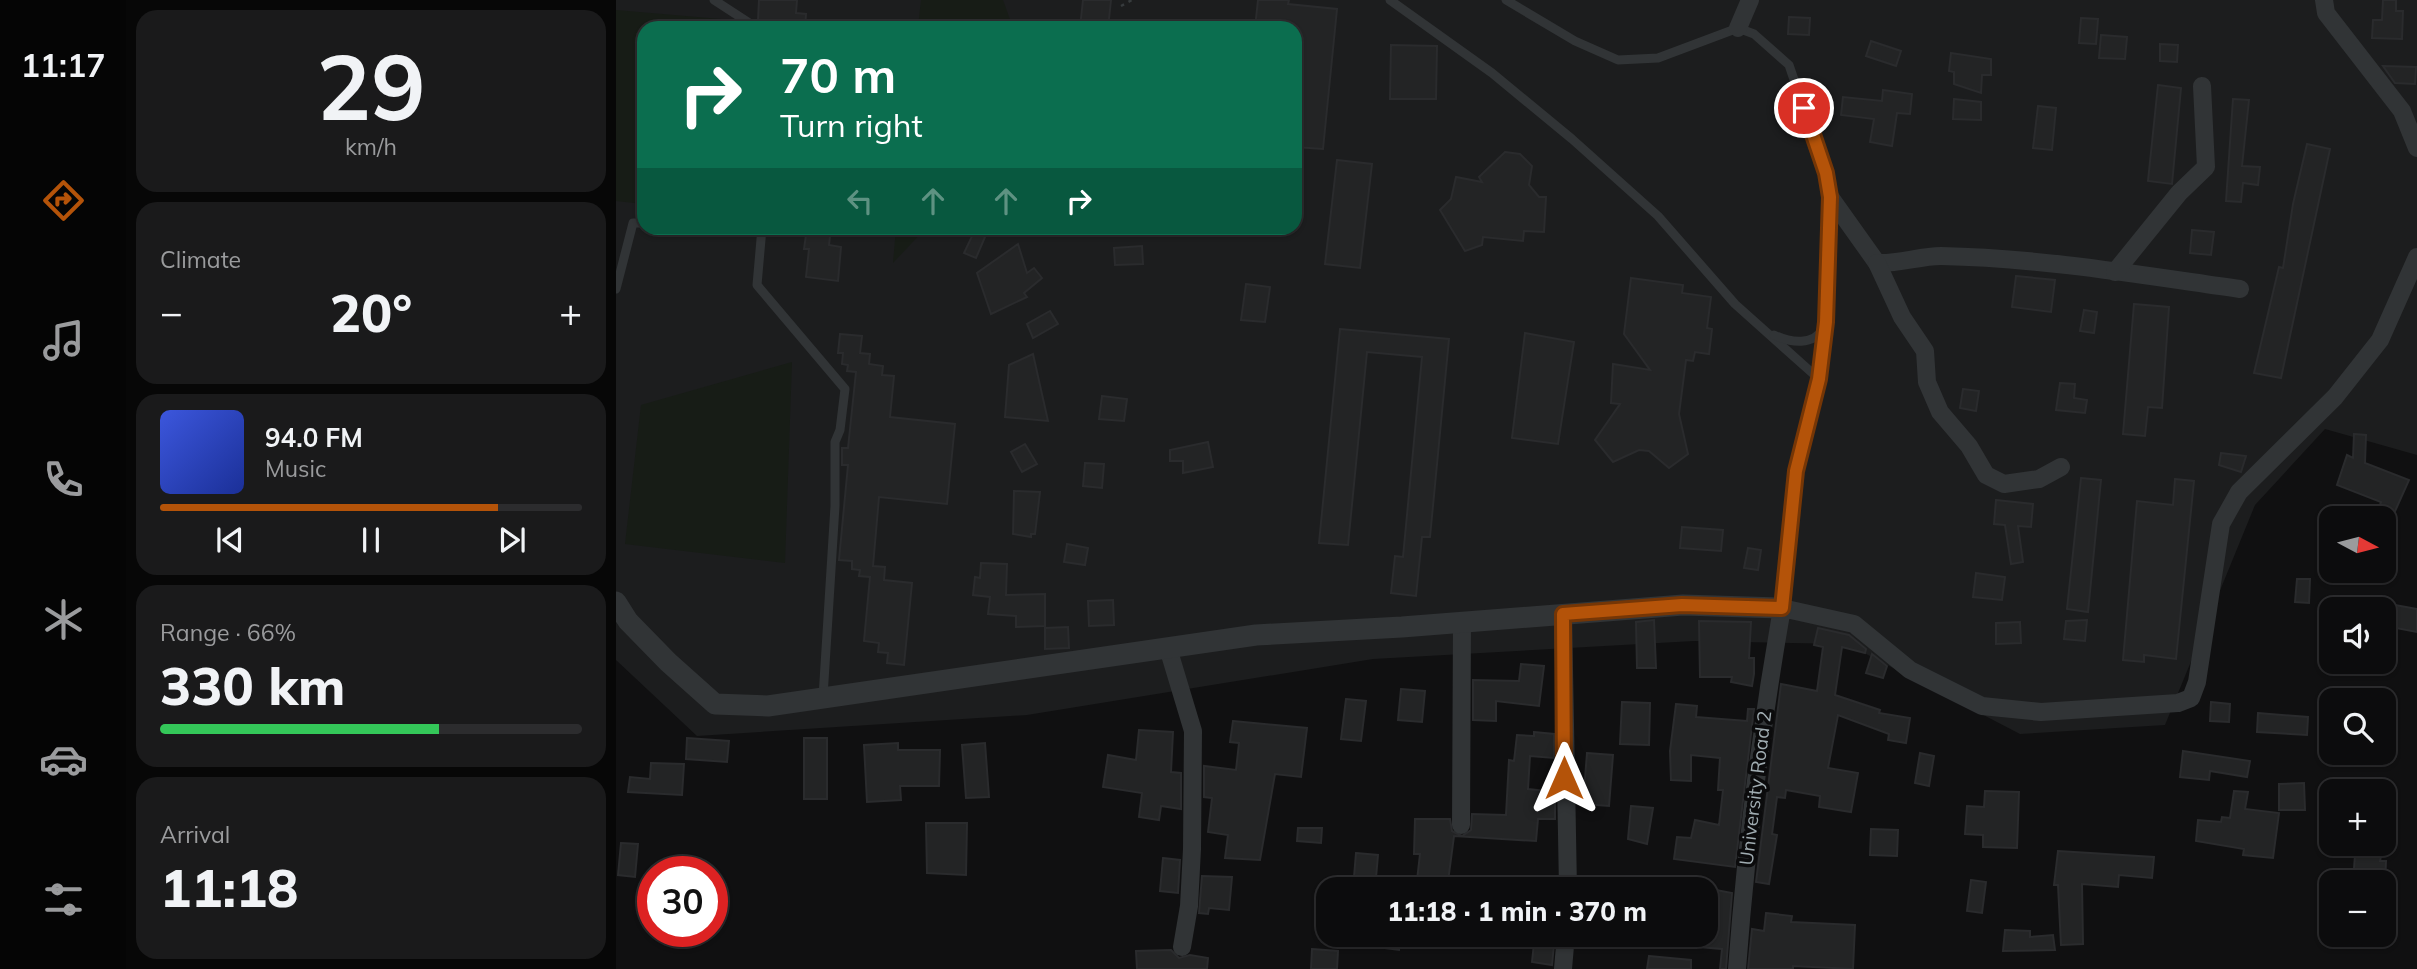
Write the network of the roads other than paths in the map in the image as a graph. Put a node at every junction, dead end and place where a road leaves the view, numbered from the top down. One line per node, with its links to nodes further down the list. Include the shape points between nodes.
1 (714, 0): 6 (lane)
2 (1390, 0): 19 (lane, via 1492,73 1572,139 1658,216)
3 (1506, 0): 7 (lane, via 1575,41 1618,60 1658,58)
4 (1749, 0): 7 (street)
5 (2324, 0): 9 (street, via 2326,13 2402,111)
6 (746, 21)
7 (1738, 28): 10 (lane, via 1754,34 1789,65)
8 (2202, 86): 15 (street, via 2206,167 2179,192)
9 (2417, 148)
10 (1830, 197): 14 (street); 18 (lane)
11 (637, 223): 16 (lane, via 633,223)
12 (761, 235): 27 (lane, via 757,285 845,389 835,442)
13 (2417, 257): 23 (street, via 2381,340 2335,397 2239,492 2221,524 2191,698 2178,703 2041,712 1982,706 1910,670 1854,624)
14 (1877, 263): 15 (street, via 1938,256); 21 (street, via 1902,317 1925,351 1927,382 1940,412 1986,474 2004,484 2039,479)
15 (2115, 272): 17 (street)
16 (616, 289)
17 (2239, 289)
18 (1826, 322): 19 (lane, via 1823,332 1798,342); 20 (lane)
19 (1763, 329): 20 (lane)
20 (1819, 379): 23 (lane, via 1796,471)
21 (2061, 467)
22 (616, 602): 27 (street, via 660,654 715,704 768,706)
23 (1782, 608): 24 (street, via 1682,605); 33 (street, University Road 2, via 1746,841)
24 (1563, 614): 25 (street); 29 (street)
25 (1462, 622): 26 (street, via 1256,635); 28 (street)
26 (1168, 648): 27 (street); 30 (street, via 1193,731 1192,849)
27 (822, 699)
28 (1461, 825)
29 (1568, 877)
30 (1182, 947)
31 (1565, 947): 32 (street)
32 (1563, 969)
33 (1737, 969)

